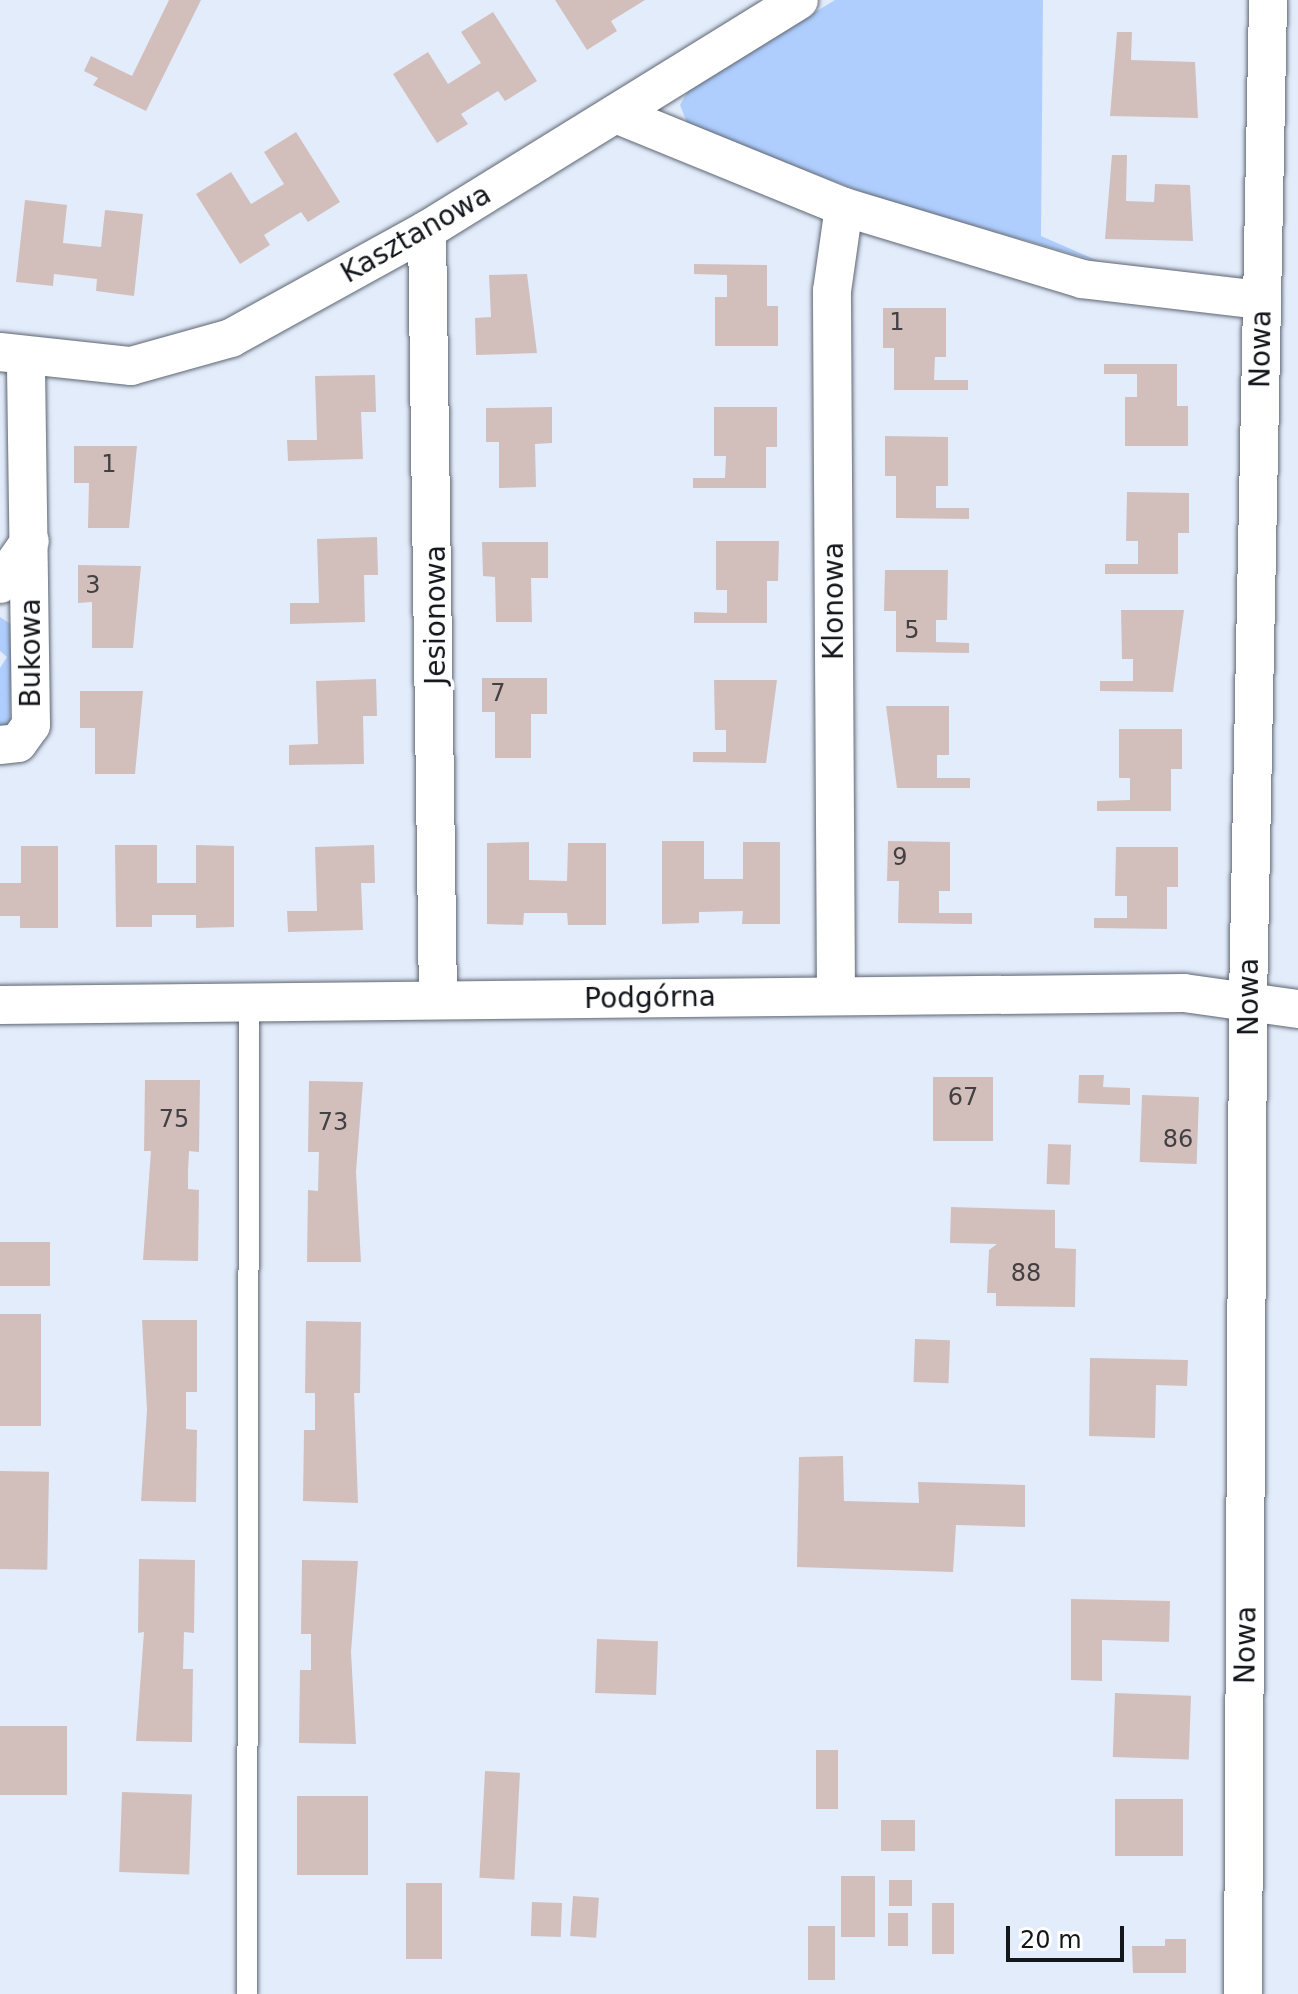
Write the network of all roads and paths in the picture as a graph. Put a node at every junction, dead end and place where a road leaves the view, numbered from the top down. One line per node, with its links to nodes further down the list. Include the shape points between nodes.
1 (799, 0): 3 (street, Kasztanowa)
2 (1268, 0): 6 (street, Nowa)
3 (616, 114): 4 (street); 5 (street, Kasztanowa)
4 (844, 207): 6 (street, via 1108,285); 11 (street, Klonowa, via 832,291)
5 (427, 230): 7 (street, Kasztanowa, via 267,321 197,351 131,366); 13 (street, Jesionowa)
6 (1262, 300): 12 (street, Nowa)
7 (13, 355): 8 (street, Bukowa)
8 (30, 541): 9 (street, Bukowa); 10 (street, Bukowa, via 31,725 18,743)
9 (0, 584)
10 (0, 745)
11 (836, 996): 12 (street, Podgórna); 13 (street, Podgórna)
12 (1248, 999): 16 (street, Podgórna); 18 (street, Nowa)
13 (438, 1000): 14 (street, Podgórna)
14 (249, 1003): 15 (street, Podgórna); 17 (lane)
15 (0, 1005)
16 (1298, 1009)
17 (247, 1994)
18 (1243, 1994)

